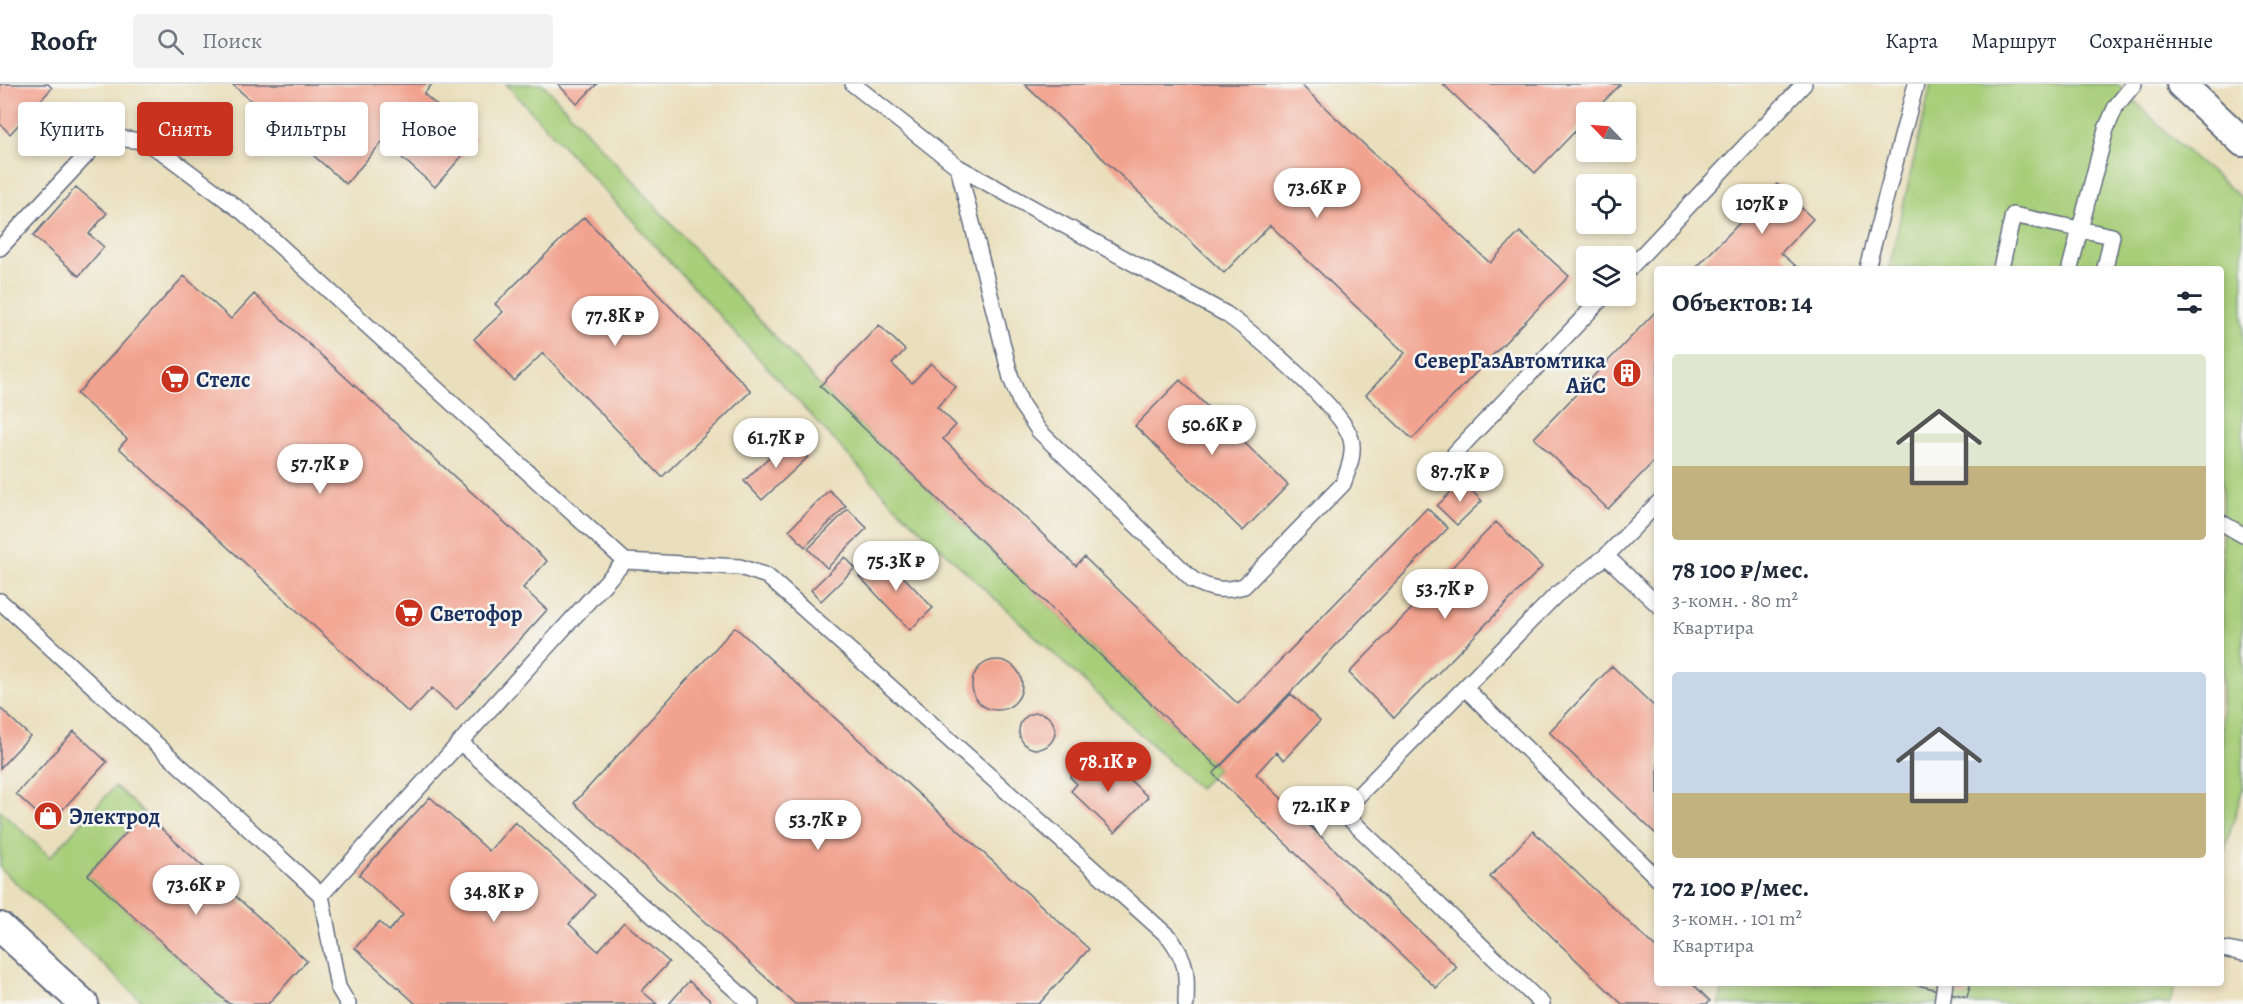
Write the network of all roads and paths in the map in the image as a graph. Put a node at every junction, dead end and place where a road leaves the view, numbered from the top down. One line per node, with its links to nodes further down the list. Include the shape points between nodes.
1 (854, 84): 7 (lane)
2 (1804, 84): 10 (lane)
3 (1916, 84): 11 (lane)
4 (2134, 84): 8 (lane, via 2116,106 2106,129)
5 (2181, 84): 6 (street)
6 (2243, 142)
7 (958, 167): 7 (lane, via 1021,404 1039,430 1193,580 1211,590 1244,586 1342,484 1351,464 1351,440 1342,420 1258,336 1227,314)
8 (2079, 229): 12 (lane, via 2013,214); 13 (lane); 14 (lane, via 2112,236)
9 (0, 248): 21 (lane, via 93,148 116,138 143,141 244,213)
10 (1636, 261)
11 (1868, 266)
12 (2001, 266)
13 (2070, 266)
14 (2105, 266)
15 (1595, 306): 16 (lane)
16 (1455, 453)
17 (1654, 507): 20 (lane)
18 (2224, 524): 19 (lane)
19 (2243, 535)
20 (1606, 556): 23 (lane); 24 (lane, via 1556,595)
21 (625, 561): 25 (lane); 37 (lane, via 740,567 767,576 1170,938 1183,956 1187,971)
22 (0, 601): 29 (lane)
23 (1654, 601)
24 (1466, 688): 27 (lane); 28 (lane)
25 (460, 742): 29 (lane); 36 (lane)
26 (1327, 797): 27 (lane)
27 (1342, 812): 38 (lane)
28 (1654, 875)
29 (321, 895): 35 (lane, via 339,987)
30 (0, 927): 34 (street)
31 (2224, 949): 32 (lane)
32 (2243, 953)
33 (1944, 986): 39 (lane)
34 (84, 1004)
35 (348, 1004)
36 (751, 1004)
37 (1186, 1004)
38 (1542, 1004)
39 (1941, 1004)

